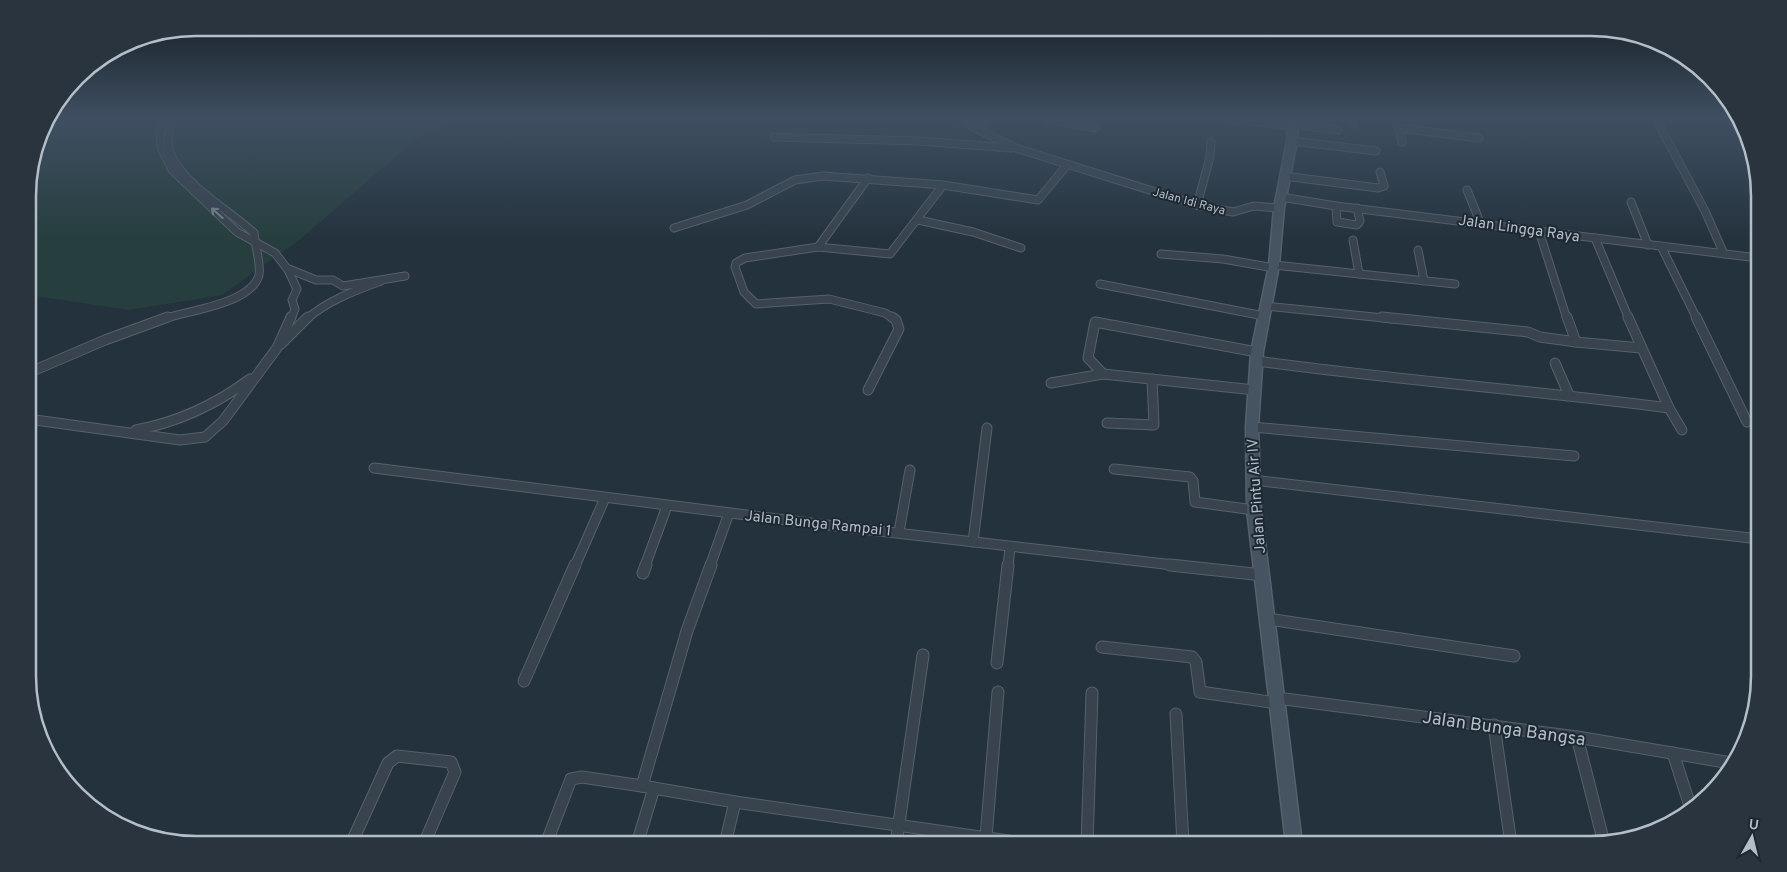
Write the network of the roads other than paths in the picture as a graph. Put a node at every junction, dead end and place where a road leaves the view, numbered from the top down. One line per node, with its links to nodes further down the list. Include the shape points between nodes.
1 (165, 160): 24 (street, one-way to 1, via 240,234 178,180)
2 (173, 160): 24 (street, via 181,171 246,225 254,233)
3 (1050, 160): 7 (street, Jalan Idi Raya)
4 (1209, 160): 15 (street)
5 (1288, 160): 9 (main road, Jalan Pintu Air IV)
6 (1678, 160): 31 (street)
7 (1066, 165): 11 (street, via 1035,200); 15 (street, Jalan Idi Raya)
8 (1380, 172): 9 (street, via 1384,186 1378,188)
9 (1284, 176): 14 (main road, Jalan Pintu Air IV)
10 (868, 178): 11 (street); 20 (street, via 823,176 795,180 747,205); 27 (street)
11 (942, 185): 18 (street)
12 (1467, 190): 19 (street)
13 (1631, 202): 25 (street)
14 (1280, 203): 15 (street, Jalan Idi Raya, via 1233,212); 16 (street, Jalan Lingga Raya); 33 (main road, Jalan Pintu Air IV)
15 (1196, 205)
16 (1336, 206): 17 (street, Jalan Lingga Raya); 17 (street, via 1337,222 1357,225 1360,221)
17 (1357, 208): 19 (street, Jalan Lingga Raya)
18 (918, 220): 27 (street, via 890,254); 28 (street, via 973,232)
19 (1480, 222): 21 (street, Jalan Lingga Raya)
20 (674, 228)
21 (1539, 231): 22 (street, Jalan Lingga Raya); 42 (street)
22 (1594, 238): 25 (street, Jalan Lingga Raya); 44 (street)
23 (1353, 240): 35 (street)
24 (256, 242): 34 (street, via 274,251); 48 (street, via 259,274 254,284 238,297 183,312 105,340)
25 (1648, 245): 26 (street, Jalan Lingga Raya)
26 (1661, 246): 31 (street, Jalan Lingga Raya); 59 (street)
27 (818, 247): 52 (street, via 740,258 735,267 744,292 756,304 828,299 885,313 896,320 899,329)
28 (1021, 248)
29 (1418, 250): 37 (street)
30 (1162, 254): 33 (street)
31 (1724, 254): 32 (street, Jalan Lingga Raya)
32 (1751, 257)
33 (1274, 267): 35 (street); 41 (main road, Jalan Pintu Air IV)
34 (289, 269): 38 (street, via 316,280 333,280 343,286); 43 (street, via 297,289 292,300 295,309)
35 (1359, 274): 37 (street)
36 (405, 276): 38 (street)
37 (1424, 280): 40 (street)
38 (381, 281): 43 (street, via 340,296 316,310)
39 (1100, 284): 41 (street)
40 (1454, 284)
41 (1265, 311): 42 (street, via 1528,332); 45 (main road, Jalan Pintu Air IV)
42 (1576, 342): 44 (street)
43 (277, 348): 47 (street)
44 (1641, 348): 56 (street)
45 (1257, 356): 49 (street, via 1095,322 1088,358); 53 (main road, Jalan Pintu Air IV); 54 (street, via 1415,382)
46 (1555, 363): 54 (street)
47 (262, 369): 55 (street); 57 (street)
48 (37, 370)
49 (1103, 374): 50 (street); 51 (street)
50 (1152, 379): 53 (street); 60 (street, via 1154,425)
51 (1051, 383)
52 (868, 390)
53 (1255, 390): 61 (main road, Jalan Pintu Air IV)
54 (1570, 396): 56 (street)
55 (212, 406): 57 (street); 64 (street, via 161,426)
56 (1670, 408): 63 (street)
57 (230, 412): 64 (street, via 205,438 180,440)
58 (37, 421): 64 (street)
59 (1747, 422)
60 (1107, 423)
61 (1252, 427): 65 (street); 69 (main road, Jalan Pintu Air IV)
62 (987, 428): 76 (street)
63 (1682, 430)
64 (126, 432)
65 (1574, 456)
66 (374, 468): 70 (street, Jalan Bunga Rampai 1)
67 (1114, 469): 72 (street, via 1190,477 1194,502)
68 (910, 470): 74 (street)
69 (1253, 480): 72 (main road, Jalan Pintu Air IV); 75 (street)
70 (605, 498): 71 (street, Jalan Bunga Rampai 1); 85 (street)
71 (667, 506): 73 (street, Jalan Bunga Rampai 1); 78 (street)
72 (1254, 510): 79 (main road, Jalan Pintu Air IV)
73 (729, 514): 74 (street, Jalan Bunga Rampai 1); 94 (street, via 687,631)
74 (899, 532): 76 (street, Jalan Bunga Rampai 1)
75 (1751, 538)
76 (973, 542): 77 (street, Jalan Bunga Rampai 1)
77 (1010, 548): 79 (street, Jalan Bunga Rampai 1); 84 (street)
78 (644, 573)
79 (1263, 575): 80 (main road, Jalan Pintu Air IV)
80 (1268, 619): 83 (street); 88 (main road, Jalan Pintu Air IV)
81 (1102, 647): 88 (street, via 1192,657 1196,662 1200,692)
82 (923, 656): 98 (street)
83 (1514, 656)
84 (997, 663)
85 (524, 681)
86 (998, 692): 100 (street)
87 (1092, 693): 101 (street)
88 (1277, 700): 90 (street, Jalan Bunga Bangsa); 103 (main road, Jalan Pintu Air IV)
89 (1176, 714): 102 (street)
90 (1494, 725): 91 (street, Jalan Bunga Bangsa); 104 (street)
91 (1577, 737): 92 (street, Jalan Bunga Bangsa); 105 (street)
92 (1674, 753): 93 (street, Jalan Bunga Bangsa); 97 (street)
93 (1726, 762)
94 (642, 786): 95 (street); 108 (street, via 582,776 571,779)
95 (654, 788): 96 (street); 109 (street)
96 (735, 802): 98 (street); 110 (street)
97 (1689, 802)
98 (899, 825): 99 (street); 111 (street)
99 (975, 835)
100 (986, 835)
101 (1087, 835)
102 (1183, 835)
103 (1293, 835)
104 (1510, 835)
105 (1602, 835)
106 (355, 836): 107 (street, via 388,764 397,756 451,762 455,768)
107 (428, 836)
108 (549, 836)
109 (640, 836)
110 (727, 836)
111 (897, 836)

